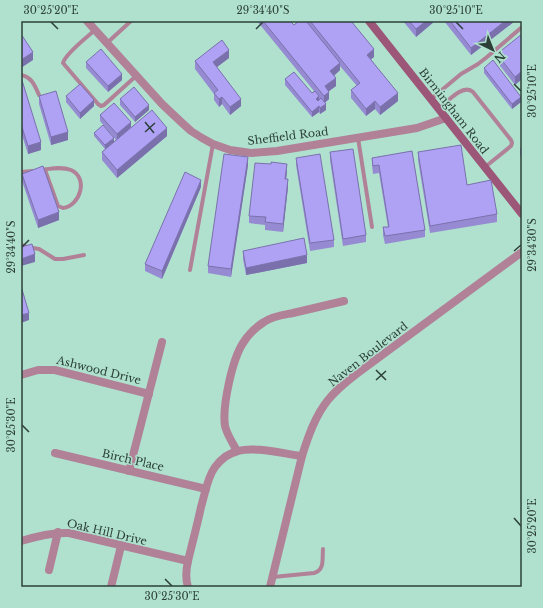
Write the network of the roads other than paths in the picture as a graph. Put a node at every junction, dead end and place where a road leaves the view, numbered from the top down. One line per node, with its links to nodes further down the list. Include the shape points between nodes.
1 (87, 21): 5 (street, Sheffield Road)
2 (131, 21): 6 (lane)
3 (369, 21): 10 (street, Birmingham Road)
4 (522, 27): 10 (lane)
5 (95, 30): 6 (street, Sheffield Road); 8 (lane, via 65,58 63,63 98,104 104,105)
6 (107, 43): 8 (street, Sheffield Road)
7 (21, 75): 9 (lane, via 30,79)
8 (136, 76): 14 (street, Sheffield Road, via 191,131)
9 (39, 95)
10 (431, 99): 11 (street, Birmingham Road)
11 (439, 109): 12 (street, Birmingham Road); 15 (lane, via 460,91 465,89 473,92 512,144)
12 (446, 118): 13 (street, Sheffield Road, via 417,128); 15 (street, Birmingham Road)
13 (358, 138): 14 (street, Sheffield Road, via 256,153 239,152); 19 (lane)
14 (213, 144): 23 (lane)
15 (485, 167): 18 (street, Birmingham Road)
16 (45, 170): 16 (lane, via 58,206 71,206 80,192 80,178 71,170 63,168); 17 (lane)
17 (21, 172)
18 (522, 214)
19 (372, 227)
20 (21, 245): 22 (lane, via 39,249 55,259)
21 (522, 252): 30 (street, Naven Boulevard, via 335,392 321,410)
22 (84, 255)
23 (190, 270)
24 (344, 301): 28 (street, via 271,318 246,338 234,363 224,413 227,434)
25 (162, 342): 27 (street)
26 (21, 375): 27 (street, Ashwood Drive, via 38,370 55,370)
27 (149, 394): 31 (street)
28 (237, 451): 30 (street, via 258,450); 32 (street, via 226,456 218,464)
29 (55, 453): 31 (street, Birch Place)
30 (302, 456): 39 (street, Naven Boulevard)
31 (129, 471): 32 (street, Birch Place)
32 (206, 489): 37 (street)
33 (58, 532): 34 (street, Oak Hill Drive); 35 (street, Oak Hill Drive); 38 (street)
34 (21, 541)
35 (121, 546): 37 (street, Oak Hill Drive); 40 (street)
36 (323, 549): 39 (lane, via 322,567 318,572)
37 (188, 562): 41 (street)
38 (49, 570)
39 (273, 577): 42 (street, Naven Boulevard)
40 (111, 587)
41 (188, 587)
42 (270, 587)

